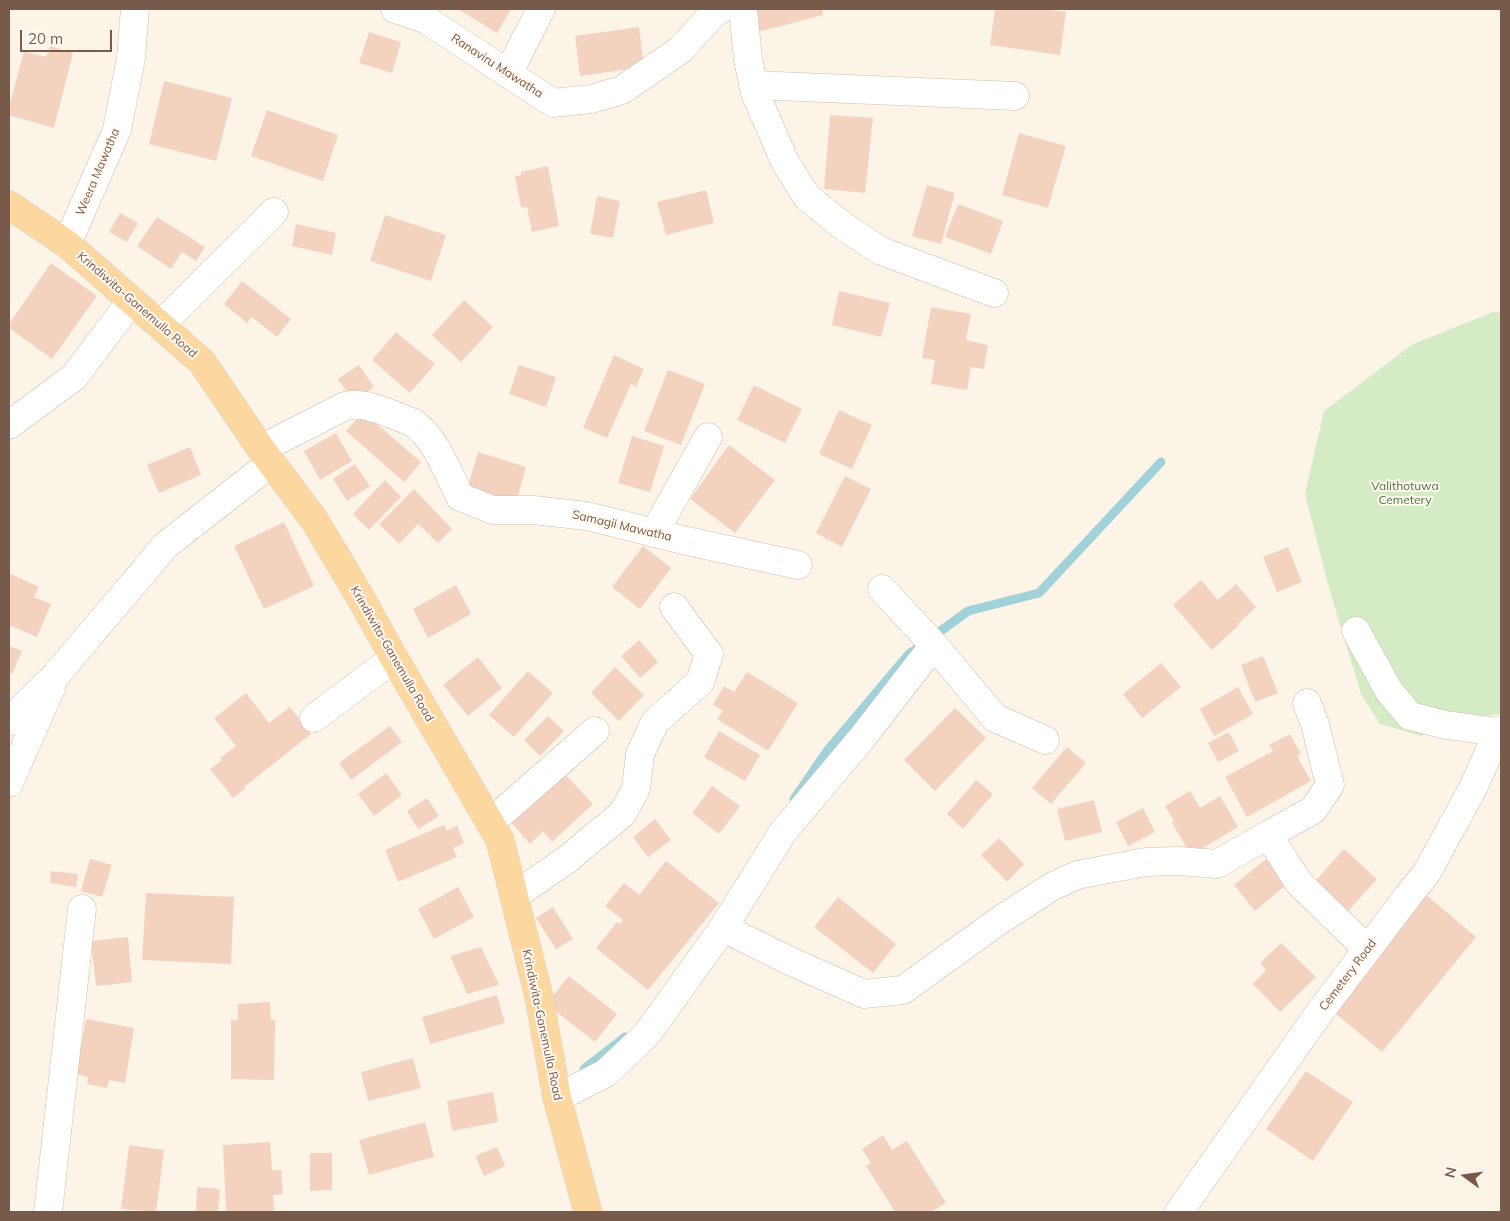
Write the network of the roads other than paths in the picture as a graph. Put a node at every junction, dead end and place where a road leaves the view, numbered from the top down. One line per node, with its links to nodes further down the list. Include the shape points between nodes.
1 (135, 9): 11 (street, Weera Mawatha, via 131,58 117,130)
2 (396, 9): 6 (street, Ranaviru Mawatha, via 425,19)
3 (541, 9): 6 (street)
4 (721, 9): 6 (street, Ranaviru Mawatha, via 680,50 622,90 591,99 553,103)
5 (743, 9): 7 (street)
6 (508, 74)
7 (753, 85): 8 (street); 12 (street, via 785,162 807,197 842,226 881,251)
8 (1015, 96)
9 (9, 205): 11 (main road, Krindiwita-Ganemulla Road)
10 (274, 212): 14 (street)
11 (67, 244): 13 (main road, Krindiwita-Ganemulla Road)
12 (994, 293)
13 (132, 300): 14 (main road, Krindiwita-Ganemulla Road); 15 (street, via 74,377)
14 (160, 325): 17 (main road, Krindiwita-Ganemulla Road, via 202,362)
15 (9, 425)
16 (708, 437): 18 (street)
17 (266, 456): 18 (street, Samagii Mawatha, via 354,403 414,423 420,428 435,446 460,497 493,510 533,510 587,516); 24 (main road, Krindiwita-Ganemulla Road, via 315,522); 25 (street, Samagii Mawatha, via 166,545)
18 (654, 533): 19 (street, Samagii Mawatha)
19 (798, 565)
20 (882, 589): 23 (street)
21 (674, 607): 35 (street, via 710,654 700,682 655,722 640,754 636,789 622,814)
22 (1356, 631): 30 (street, via 1389,691 1410,716 1446,725)
23 (934, 645): 31 (street, via 995,718); 37 (street, via 783,832)
24 (394, 658): 27 (street); 33 (main road, Krindiwita-Ganemulla Road)
25 (56, 675): 28 (street); 32 (street)
26 (1307, 703): 34 (street, via 1330,785 1313,810)
27 (314, 718)
28 (9, 722)
29 (596, 731): 33 (street)
30 (1500, 731): 38 (street, Cemetery Road, via 1426,874)
31 (1045, 740)
32 (9, 783)
33 (490, 823): 35 (main road, Krindiwita-Ganemulla Road, via 500,840)
34 (1268, 835): 37 (street, via 1217,864 1146,862 1078,875 1053,886 1000,920 903,990 864,994); 38 (street, via 1299,883)
35 (514, 896): 39 (main road, Krindiwita-Ganemulla Road, via 539,998)
36 (82, 909): 40 (street)
37 (723, 928): 39 (street, via 647,1034 606,1073)
38 (1367, 949): 42 (street, Cemetery Road)
39 (557, 1098): 41 (main road, Krindiwita-Ganemulla Road)
40 (48, 1212)
41 (588, 1212)
42 (1179, 1212)

